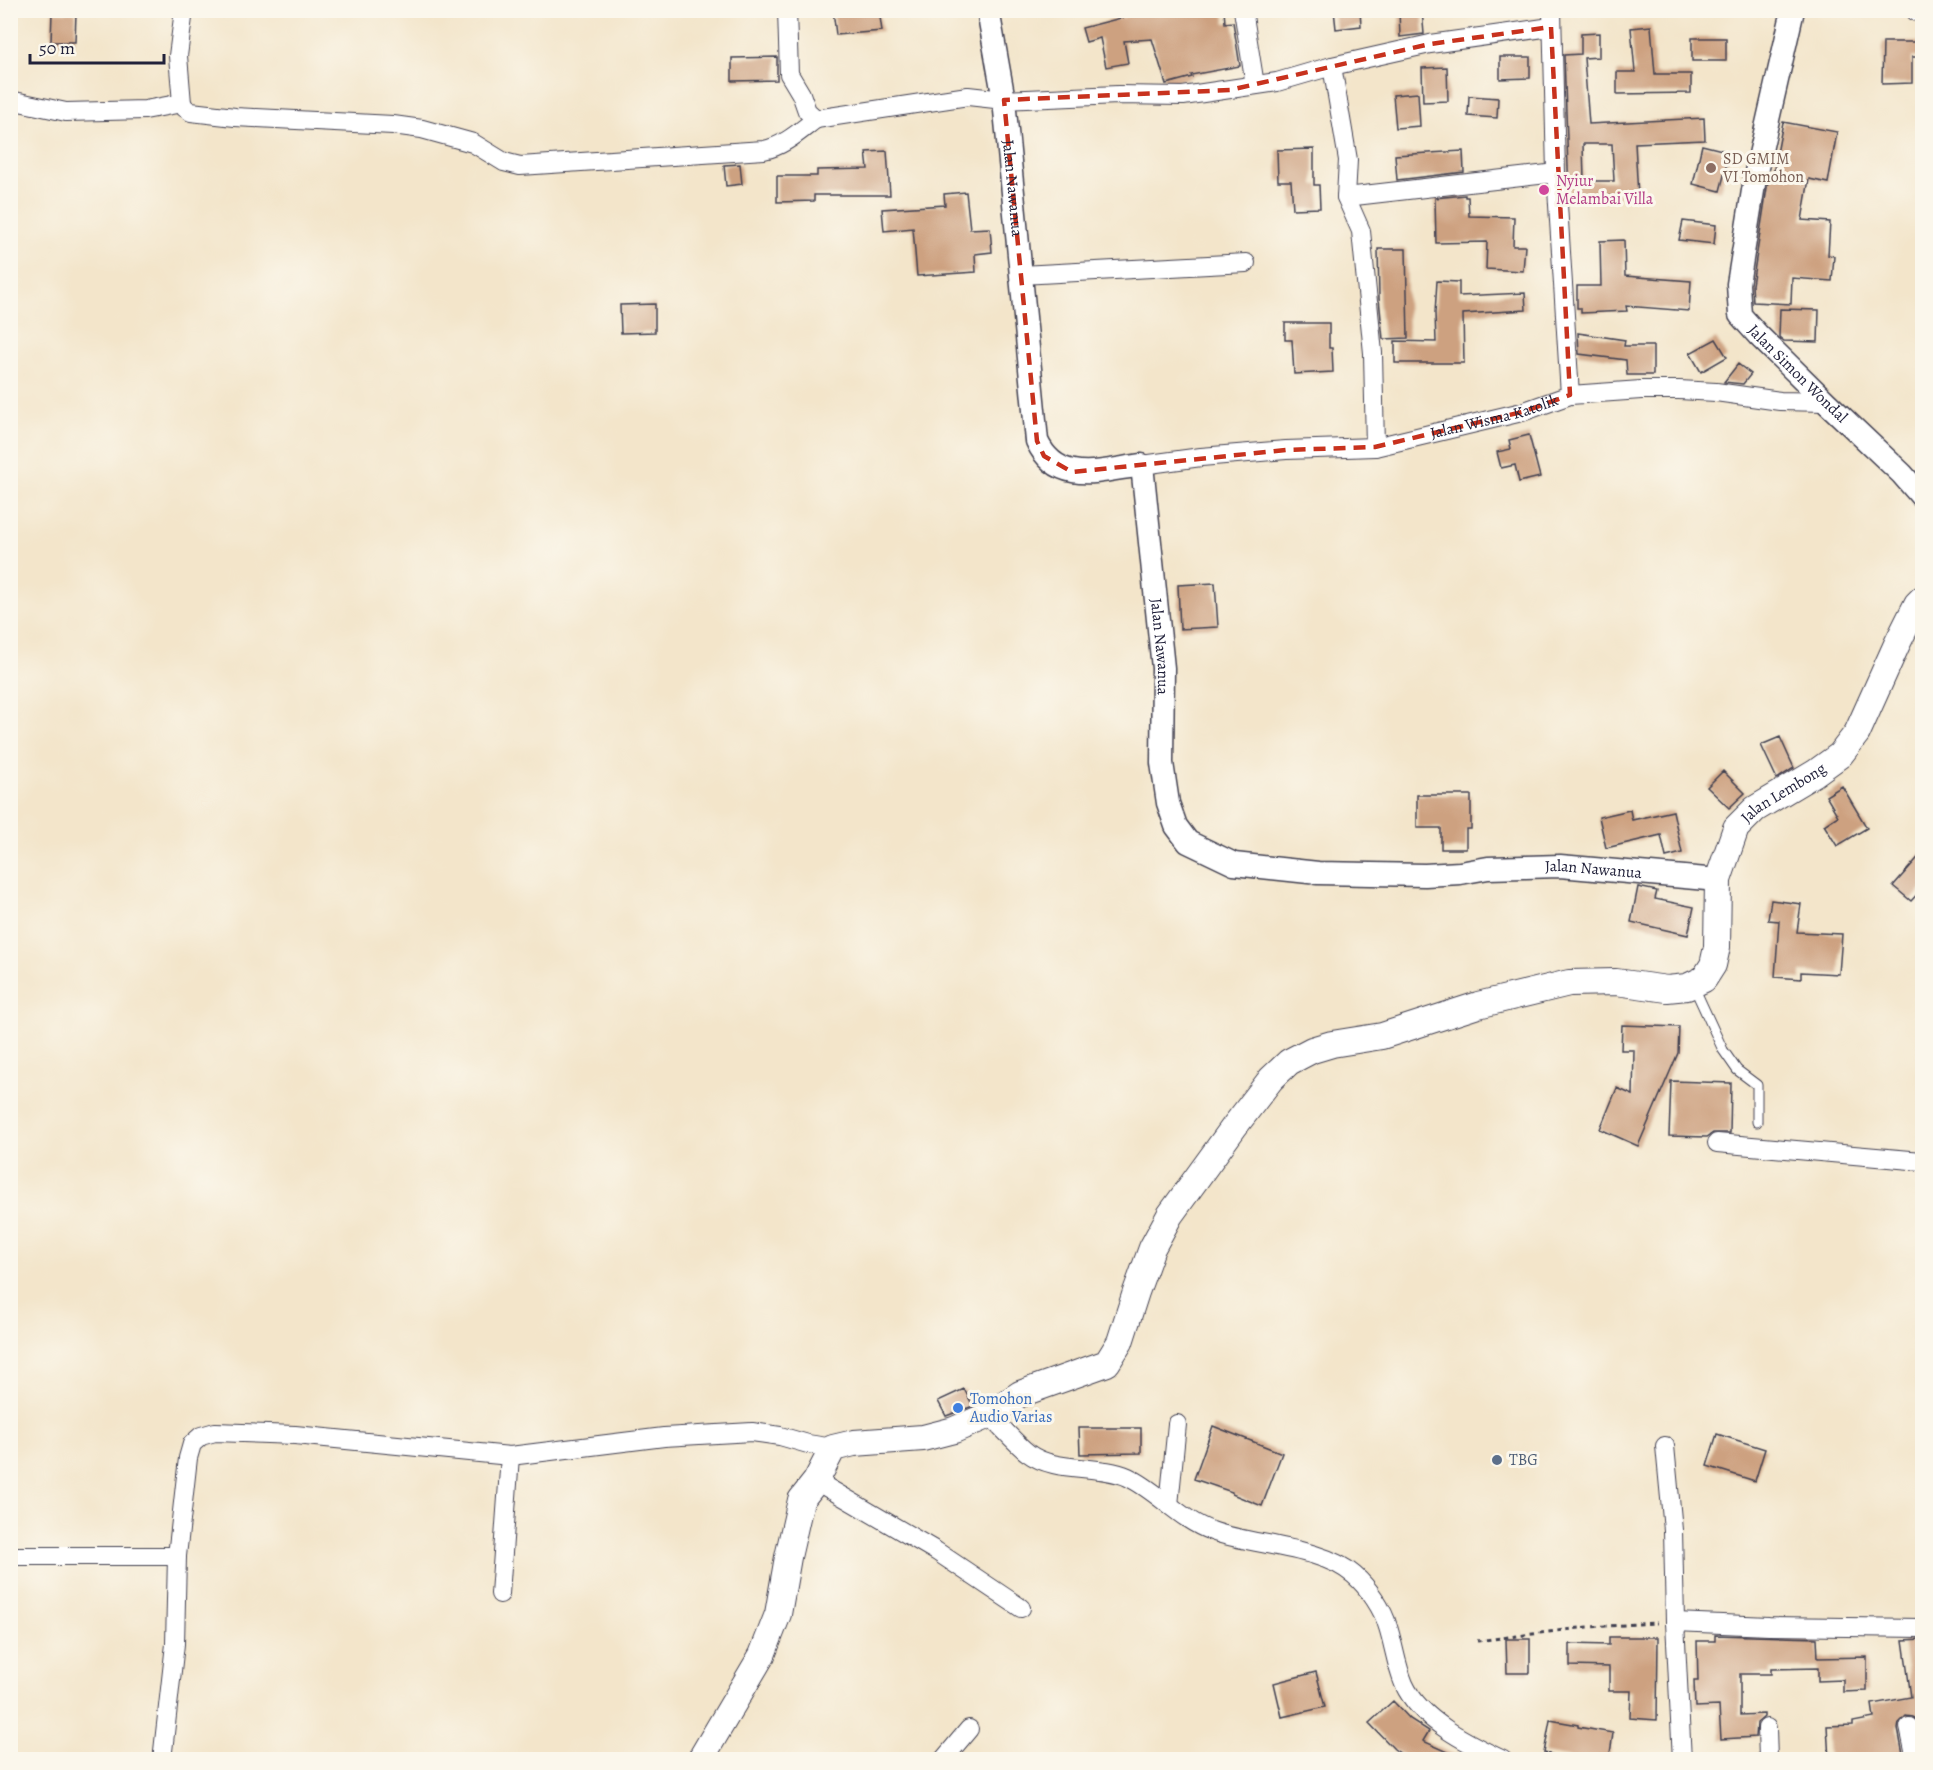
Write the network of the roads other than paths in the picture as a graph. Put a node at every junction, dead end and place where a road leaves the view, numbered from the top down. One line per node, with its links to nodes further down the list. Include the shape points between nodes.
1 (184, 10): 11 (street, via 178,56)
2 (786, 10): 12 (street, via 789,74 807,111)
3 (988, 10): 10 (street, Jalan Nawanua)
4 (1243, 10): 8 (street)
5 (1793, 10): 18 (street, Jalan Simon Wondal, via 1756,172 1738,302 1740,315)
6 (1551, 19): 7 (street); 13 (street, Jalan Wisma Katolik)
7 (1332, 66): 8 (street); 14 (street, via 1348,160)
8 (1255, 85): 10 (street, via 1183,96 1118,94)
9 (10, 100): 11 (street, via 66,112 145,111)
10 (1004, 100): 12 (street, via 968,96); 16 (street, Jalan Nawanua)
11 (182, 102): 12 (street, via 191,112 235,117 422,129 473,143 504,162 520,166 764,150 784,143)
12 (816, 119)
13 (1556, 173): 14 (street); 17 (street, Jalan Wisma Katolik)
14 (1346, 197): 19 (street, via 1361,231 1373,353)
15 (1246, 263): 16 (street)
16 (1021, 275): 20 (street, Jalan Nawanua, via 1034,421 1044,456 1072,472)
17 (1570, 395): 18 (street, via 1679,390 1780,402); 19 (street, Jalan Wisma Katolik, via 1522,412)
18 (1826, 402): 21 (street, Jalan Simon Wondal)
19 (1374, 447): 20 (street, Jalan Wisma Katolik, via 1286,450)
20 (1142, 465): 23 (street, Jalan Nawanua, via 1163,668 1162,763 1168,803 1176,826 1188,842 1234,864 1318,873 1425,875 1537,865)
21 (1923, 497)
22 (1923, 599): 23 (main road, Jalan Lembong, via 1902,634 1857,733 1840,755 1755,809 1736,828)
23 (1718, 880): 24 (main road, Jalan Lembong, via 1713,964 1704,979)
24 (1693, 984): 25 (lane, via 1723,1050 1737,1070 1757,1085); 28 (main road, via 1667,989 1616,982 1569,983 1478,1005 1382,1035 1332,1044 1289,1062 1271,1079 1170,1215 1152,1248 1120,1342 1107,1363 1020,1394)
25 (1757, 1122)
26 (1717, 1143): 27 (street)
27 (1923, 1161)
28 (989, 1415): 31 (main road, via 923,1438); 34 (street, via 1029,1454 1051,1463 1127,1476)
29 (1178, 1424): 34 (street)
30 (1665, 1446): 39 (street, via 1673,1530)
31 (833, 1448): 32 (street, via 752,1432 664,1437); 33 (main road)
32 (510, 1456): 35 (street, via 295,1435 215,1432 201,1436 192,1444 188,1458); 37 (street)
33 (816, 1481): 38 (street, via 936,1551); 45 (main road, via 801,1500 778,1614 762,1655)
34 (1169, 1504): 47 (street, via 1210,1531 1313,1555 1354,1574 1373,1597 1388,1625 1405,1686 1424,1711)
35 (177, 1556): 36 (street); 44 (street, via 175,1644)
36 (10, 1557)
37 (500, 1594)
38 (1021, 1608)
39 (1675, 1622): 40 (street); 48 (street)
40 (1923, 1628)
41 (1909, 1727): 50 (street)
42 (1767, 1728): 49 (street)
43 (969, 1729): 46 (street)
44 (162, 1760)
45 (700, 1760)
46 (943, 1760)
47 (1503, 1760)
48 (1682, 1760)
49 (1768, 1760)
50 (1917, 1760)

